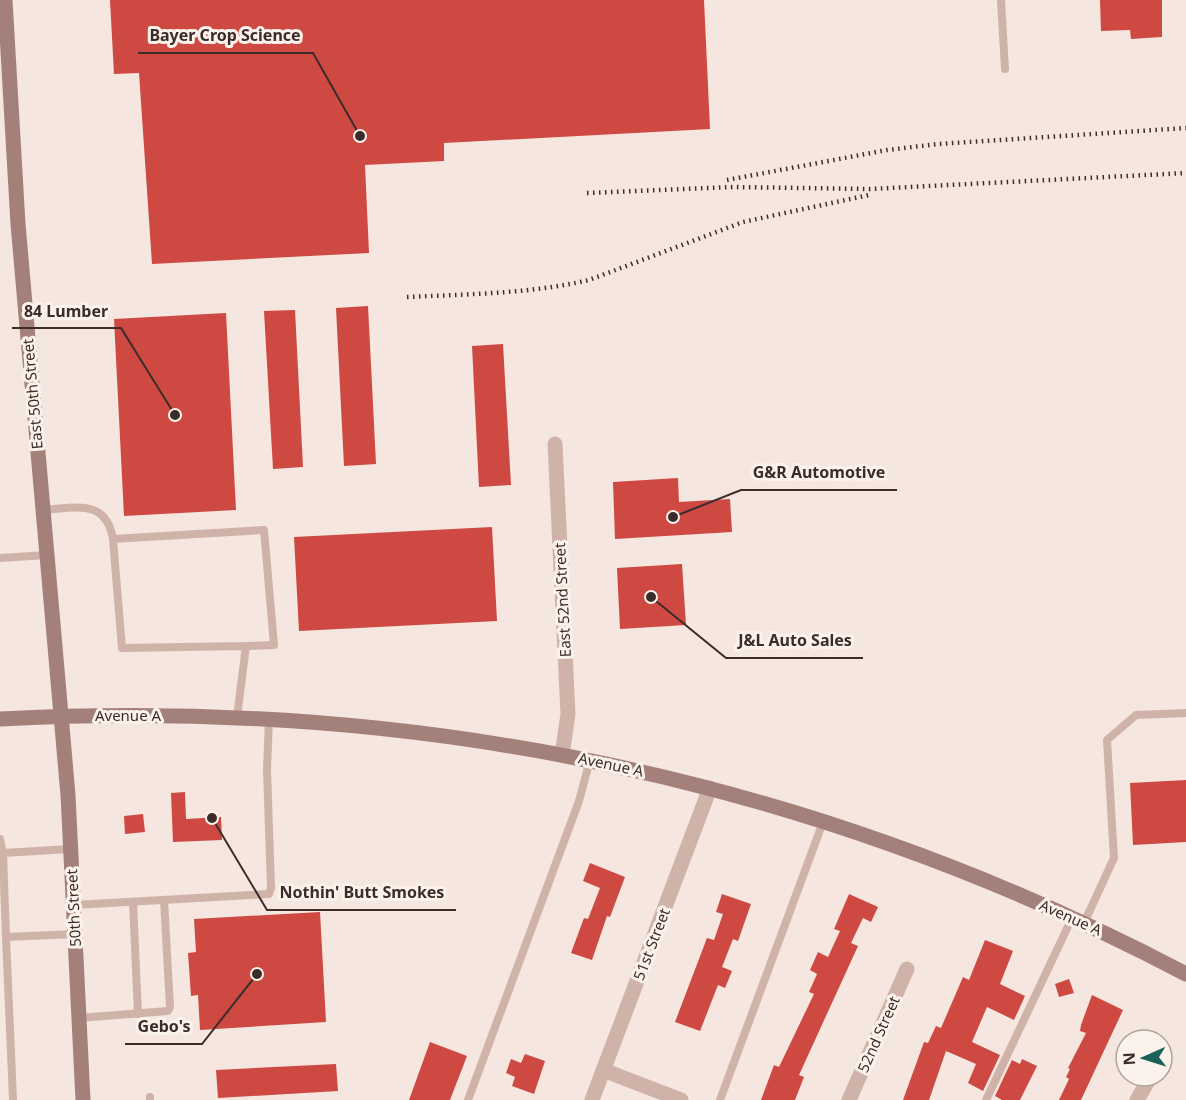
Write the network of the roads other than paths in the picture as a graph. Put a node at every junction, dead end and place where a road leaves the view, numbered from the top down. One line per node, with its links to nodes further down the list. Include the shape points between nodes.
1 (5, 0): 5 (main road, East 50th Street, via 18,224)
2 (1001, 0): 3 (lane)
3 (1005, 69)
4 (555, 444): 15 (street, East 52nd Street, via 568,714)
5 (43, 510): 6 (lane, via 90,507 107,519); 7 (main road, East 50th Street)
6 (113, 539): 9 (lane, via 122,648); 9 (lane, via 264,530 274,645)
7 (47, 555): 8 (lane); 11 (main road, East 50th Street)
8 (0, 558)
9 (246, 646): 12 (lane)
10 (1186, 713): 27 (lane, via 1136,715 1107,740 1114,858)
11 (61, 716): 12 (main road, Avenue A); 13 (main road, Avenue A); 20 (main road, 50th Street)
12 (237, 717): 14 (main road, Avenue A)
13 (0, 719)
14 (268, 719): 15 (main road, Avenue A, via 390,730); 24 (lane, via 269,894)
15 (562, 755): 16 (main road, Avenue A)
16 (590, 759): 17 (main road, Avenue A); 38 (lane, via 579,801)
17 (710, 788): 18 (main road, Avenue A); 35 (street, 51st Street)
18 (824, 821): 27 (main road, Avenue A, via 927,857); 41 (lane)
19 (0, 838): 21 (lane)
20 (70, 849): 21 (lane); 26 (main road, 50th Street)
21 (2, 853): 22 (lane)
22 (2, 875): 23 (lane)
23 (2, 897): 28 (lane)
24 (164, 900): 25 (lane); 33 (lane, via 170,1007 165,1013)
25 (133, 902): 26 (lane); 33 (lane)
26 (73, 906): 29 (main road, 50th Street)
27 (1078, 920): 32 (main road, Avenue A); 43 (lane)
28 (3, 921): 30 (lane)
29 (75, 934): 30 (lane); 34 (main road, 50th Street)
30 (3, 940): 36 (lane)
31 (907, 969): 42 (street, 52nd Street)
32 (1186, 974)
33 (138, 1014): 34 (lane)
34 (79, 1018): 37 (main road, 50th Street)
35 (603, 1070): 39 (street, 51st Street); 40 (street)
36 (13, 1100)
37 (83, 1100)
38 (468, 1100)
39 (592, 1100)
40 (681, 1100)
41 (720, 1100)
42 (849, 1100)
43 (986, 1100)

